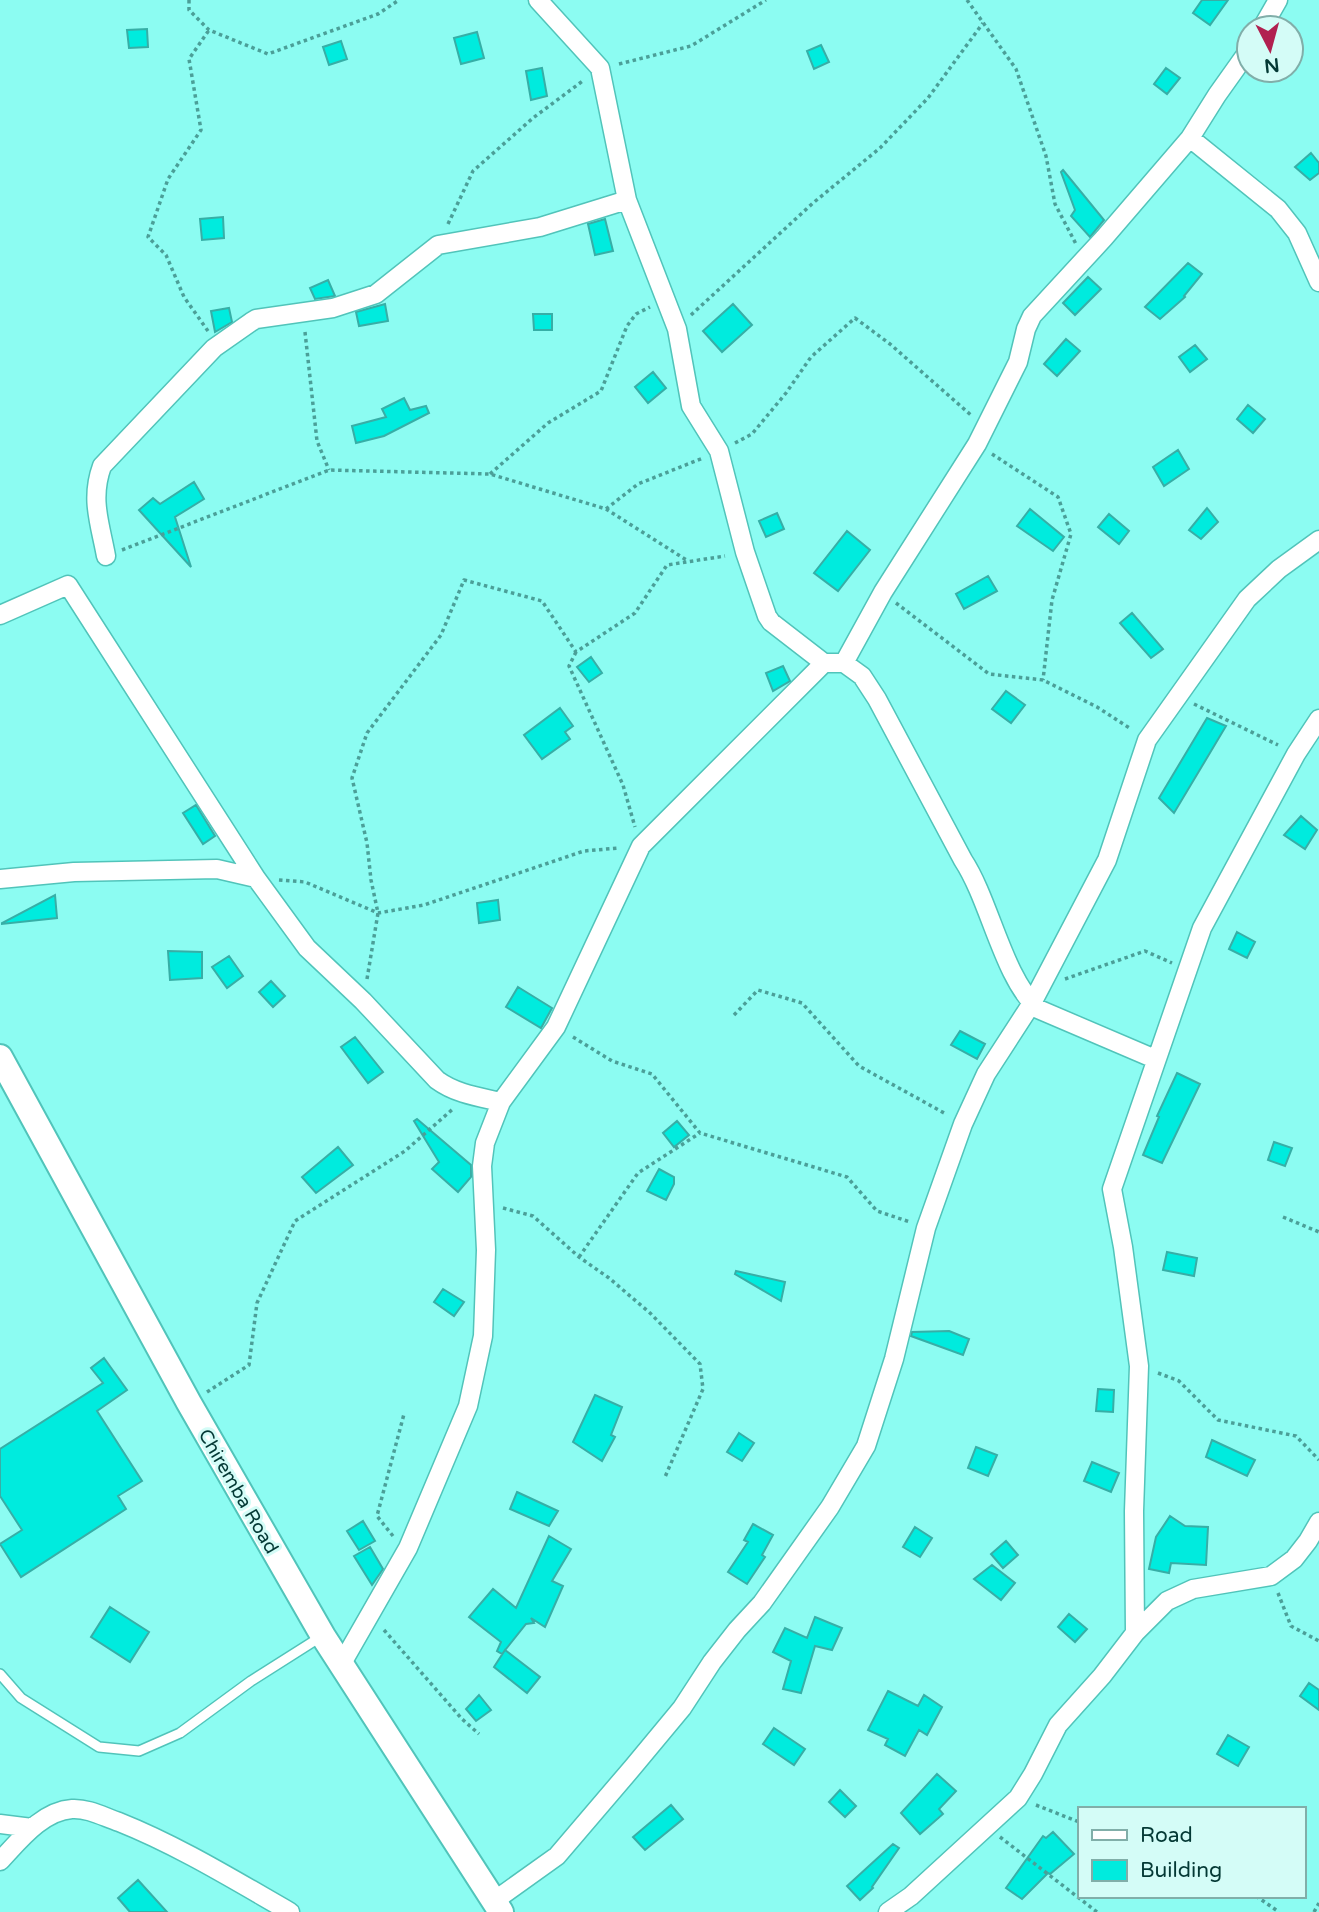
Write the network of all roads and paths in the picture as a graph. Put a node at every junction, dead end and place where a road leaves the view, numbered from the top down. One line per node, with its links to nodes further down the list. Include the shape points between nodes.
1 (189, 0): 7 (path, via 189,10)
2 (399, 0): 7 (path, via 378,14 268,54)
3 (538, 0): 8 (street)
4 (766, 0): 8 (path, via 691,46)
5 (967, 0): 6 (path)
6 (983, 23): 13 (path, via 1016,69 1046,156 1055,204); 17 (path, via 928,97 880,148 813,203)
7 (209, 30): 18 (path, via 189,60 201,130 168,179 148,237 166,255)
8 (600, 68): 11 (street); 12 (path, via 533,118 473,172)
9 (1235, 70): 10 (street)
10 (1190, 138): 13 (street); 14 (street, via 1278,209 1297,233)
11 (627, 200): 12 (street, via 540,227); 15 (street)
12 (438, 245): 16 (street, via 376,294)
13 (1084, 260): 19 (street, via 1032,316 1018,362)
14 (1319, 282)
15 (665, 299): 17 (street); 23 (path, via 636,314 626,326 601,391 548,423)
16 (303, 313): 18 (street, via 256,319); 22 (path, via 317,441)
17 (677, 329): 21 (street, via 689,399)
18 (214, 348): 27 (street, via 102,466 94,499)
19 (984, 427): 20 (street); 21 (path, via 855,318 811,357 752,434)
20 (977, 444): 29 (street); 34 (path, via 1058,497 1071,534 1052,600)
21 (719, 451): 24 (path, via 638,484); 26 (street)
22 (329, 470): 23 (path); 27 (path)
23 (490, 474): 24 (path)
24 (606, 509): 28 (path)
25 (1319, 540): 35 (street, via 1247,599)
26 (745, 552): 28 (path); 32 (street, via 769,619)
27 (106, 556)
28 (690, 562): 31 (path, via 667,565 635,613)
29 (883, 592): 33 (street); 34 (path, via 989,674)
30 (0, 615): 40 (street, via 68,585)
31 (576, 652): 39 (path, via 569,666 623,785); 42 (path, via 542,601 464,580 441,635 366,733 352,778)
32 (824, 663): 33 (street); 39 (street)
33 (844, 663): 44 (street, via 862,676 883,710 975,878 1015,974)
34 (1043, 680): 37 (path, via 1097,707)
35 (1179, 697): 37 (street); 38 (path)
36 (1319, 719): 38 (street)
37 (1147, 740): 44 (street, via 1107,860)
38 (1296, 754): 43 (street, via 1202,928)
39 (641, 846): 42 (path, via 584,851 424,905); 47 (street)
40 (256, 878): 41 (street, via 217,869 74,872); 42 (path, via 305,882); 45 (street, via 307,948)
41 (0, 880)
42 (378, 913): 45 (path)
43 (1187, 970): 44 (path, via 1144,951); 49 (street)
44 (1036, 996): 49 (street, via 1038,1009); 52 (street, via 986,1074)
45 (363, 1001): 50 (street, via 437,1080)
46 (734, 1015): 52 (path, via 758,990 802,1003 859,1066)
47 (556, 1027): 51 (street); 53 (path, via 612,1060 652,1074)
48 (0, 1057): 60 (main road, Chiremba Road)
49 (1155, 1059): 59 (street, via 1112,1189)
50 (469, 1096): 51 (street); 60 (path, via 405,1151 295,1220 257,1303 249,1365)
51 (501, 1102): 54 (street, via 485,1143)
52 (963, 1124): 56 (street)
53 (700, 1133): 56 (path, via 847,1177 877,1211); 58 (path, via 638,1173)
54 (485, 1203): 58 (path, via 533,1216); 65 (street, via 483,1336 468,1406)
55 (1283, 1217): 57 (path)
56 (926, 1228): 84 (street, via 894,1359 866,1446 830,1507 682,1708 557,1856)
57 (1319, 1232)
58 (579, 1256): 63 (path, via 650,1313 700,1364 703,1389)
59 (1139, 1366): 62 (path, via 1179,1381 1218,1420 1296,1436); 68 (street)
60 (189, 1403): 69 (main road, Chiremba Road)
61 (404, 1414): 65 (path, via 377,1516)
62 (1319, 1460)
63 (665, 1477)
64 (1319, 1522): 66 (street, via 1294,1559)
65 (408, 1548): 67 (street)
66 (1271, 1576): 68 (street, via 1193,1590 1167,1601); 70 (path, via 1291,1626)
67 (372, 1615): 71 (street); 73 (path)
68 (1135, 1633): 74 (street, via 1058,1725)
69 (323, 1636): 71 (main road, Chiremba Road); 72 (lane, via 180,1733 139,1751 99,1746 21,1698)
70 (1319, 1641)
71 (341, 1665): 84 (main road, Chiremba Road)
72 (0, 1674)
73 (479, 1734)
74 (1018, 1798): 75 (path); 77 (street)
75 (1078, 1822)
76 (0, 1824): 78 (street)
77 (987, 1827): 80 (path); 86 (street)
78 (32, 1828): 79 (street); 85 (street, via 72,1809 96,1814 156,1837)
79 (0, 1861)
80 (1078, 1897)
81 (1079, 1898): 87 (path)
82 (1259, 1898): 88 (path)
83 (1319, 1903): 89 (path)
84 (498, 1907)
85 (290, 1912)
86 (888, 1912)
87 (1097, 1912)
88 (1279, 1912)
89 (1314, 1912)

